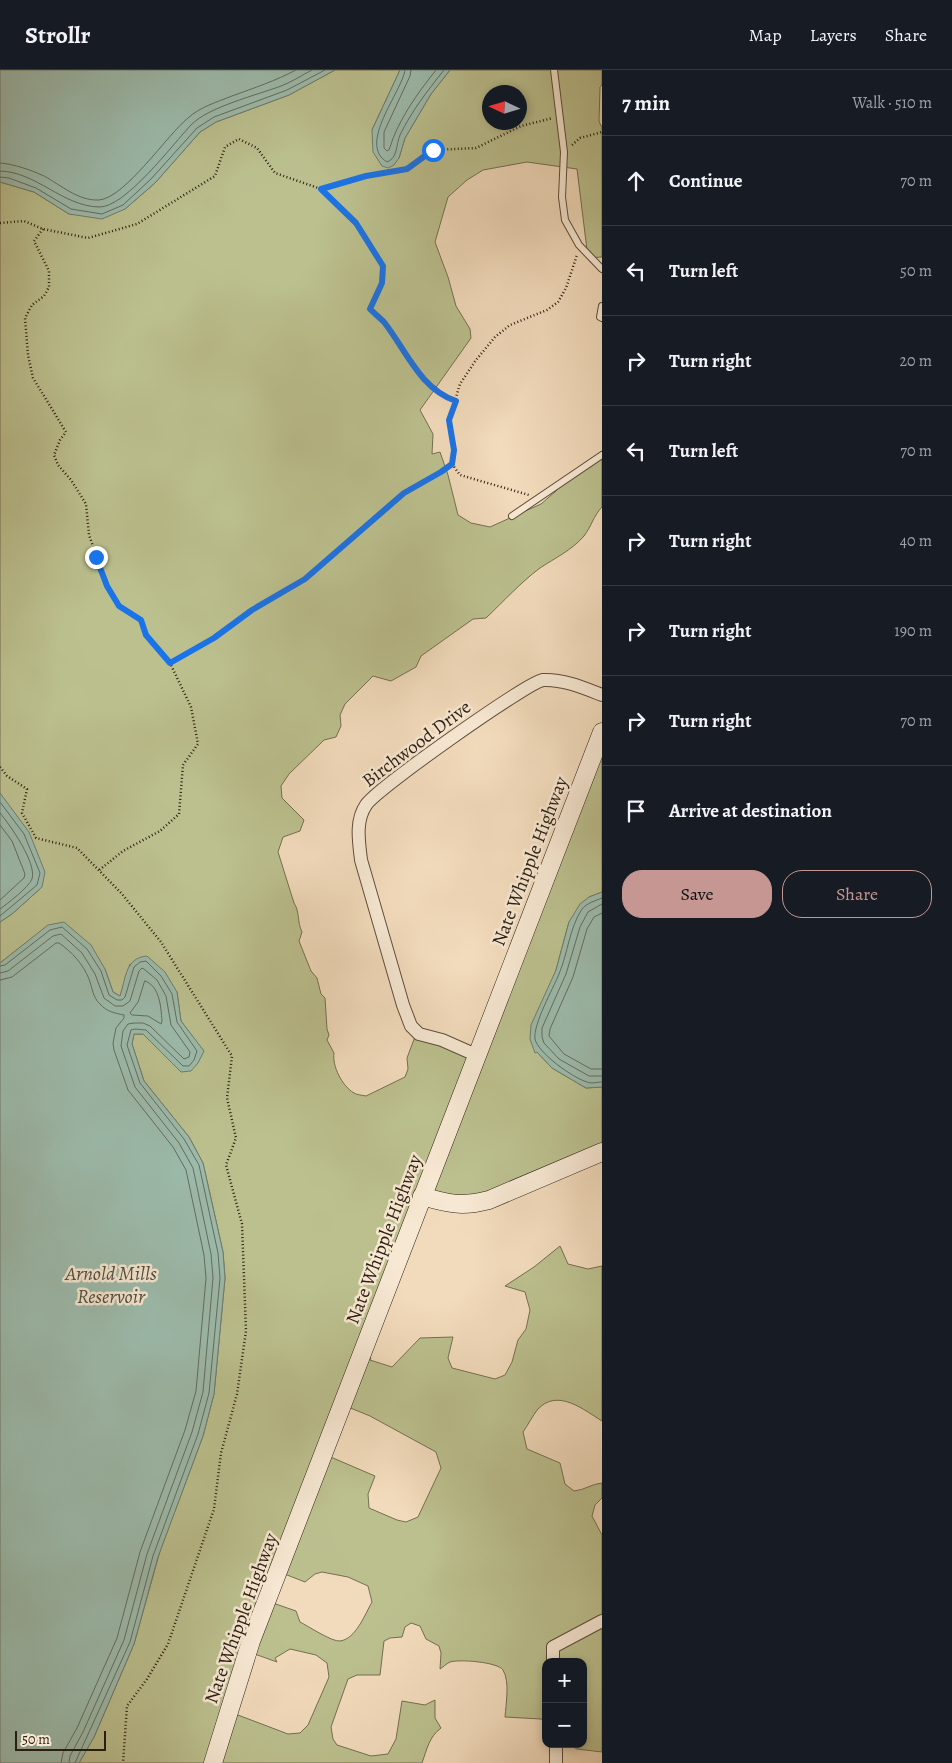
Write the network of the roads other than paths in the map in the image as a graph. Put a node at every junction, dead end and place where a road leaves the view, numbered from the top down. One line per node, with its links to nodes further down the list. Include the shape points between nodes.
1 (554, 70): 2 (lane, via 564,152 562,197 565,220 579,245)
2 (602, 270)
3 (602, 306): 4 (lane)
4 (602, 318)
5 (602, 454): 6 (lane)
6 (512, 516)
7 (602, 695): 9 (street, Birchwood Drive, via 559,681 541,680 478,719 403,774 366,804 359,822 361,860 411,1026 419,1034)
8 (602, 732): 9 (main road, Nate Whipple Highway)
9 (476, 1055): 11 (main road, Nate Whipple Highway)
10 (602, 1152): 11 (main road, via 473,1204 444,1203)
11 (422, 1196): 15 (main road, Nate Whipple Highway, via 251,1641)
12 (602, 1621): 13 (street, via 553,1647)
13 (553, 1658)
14 (556, 1748): 16 (street)
15 (213, 1763)
16 (556, 1763)

